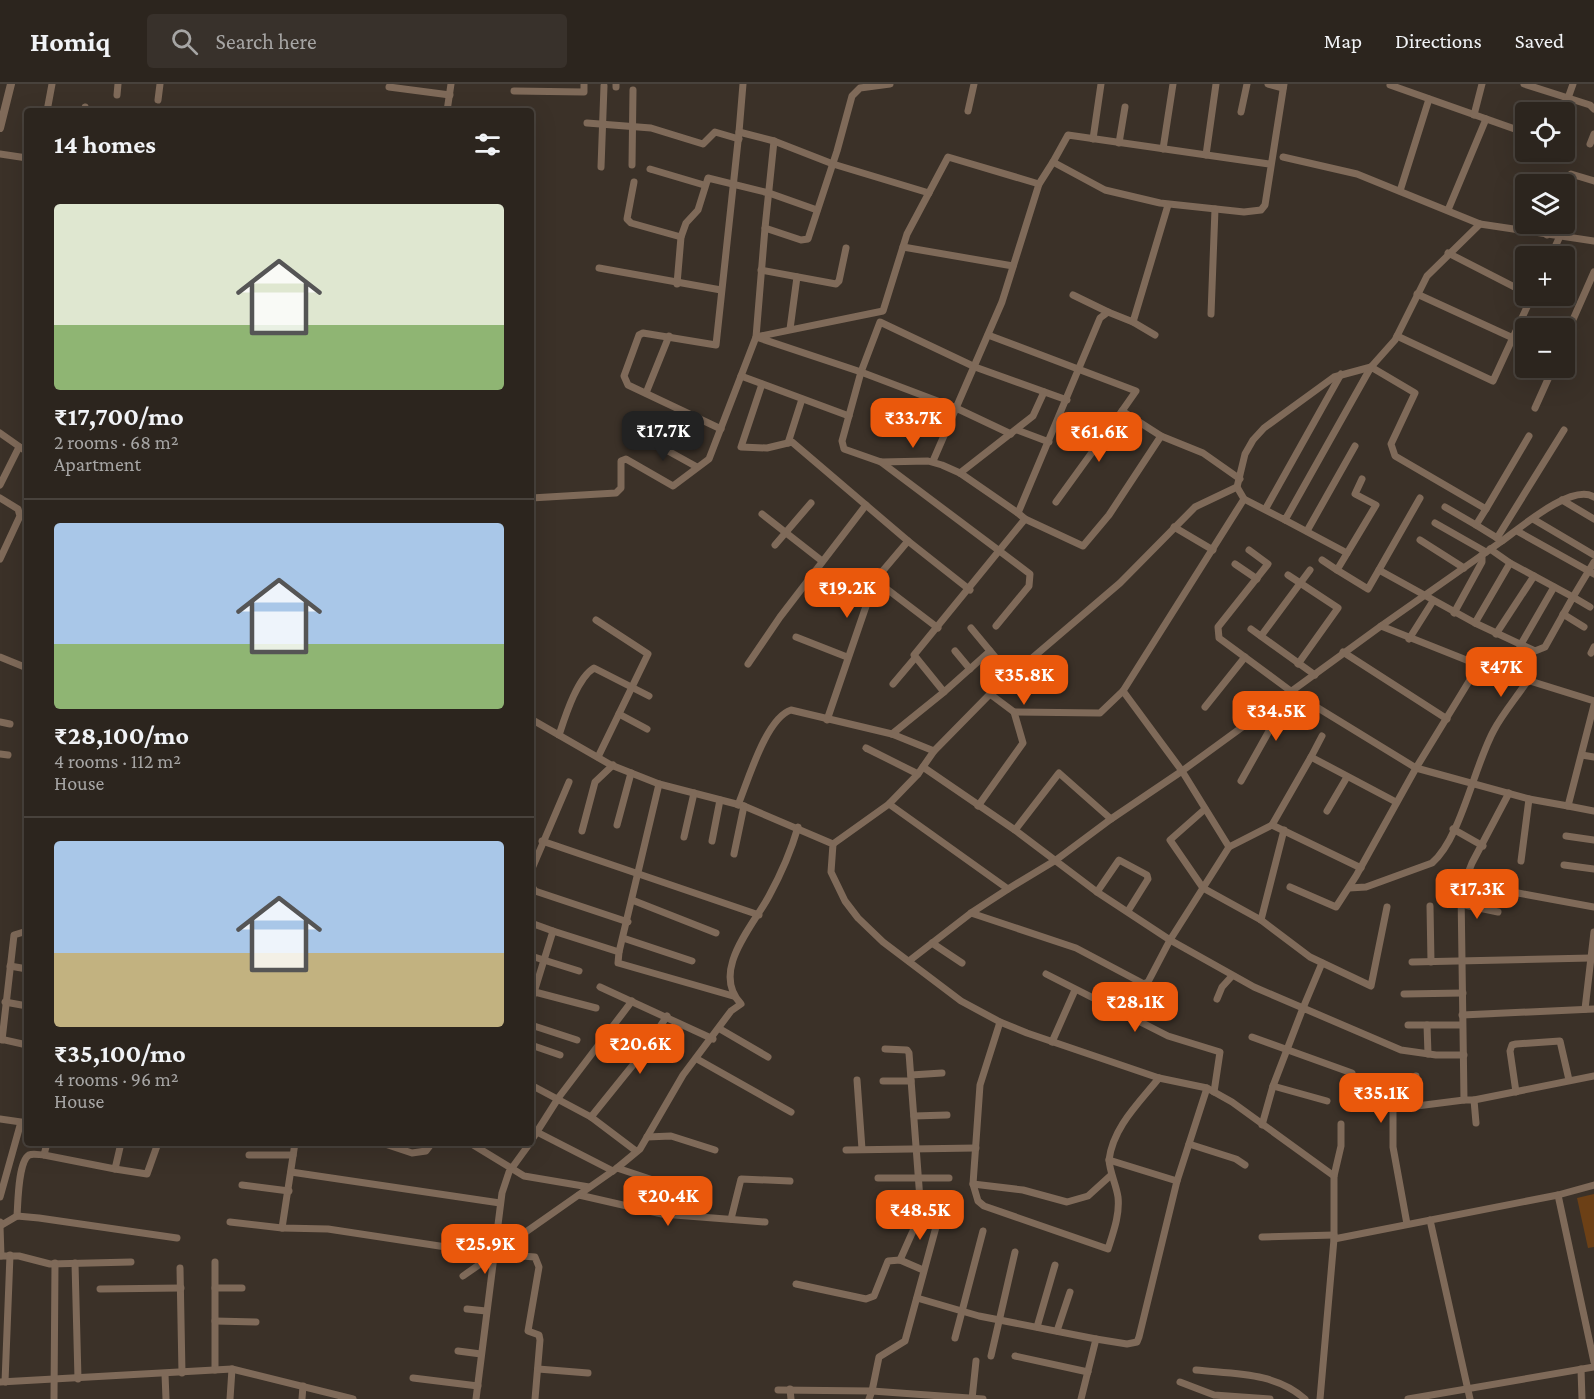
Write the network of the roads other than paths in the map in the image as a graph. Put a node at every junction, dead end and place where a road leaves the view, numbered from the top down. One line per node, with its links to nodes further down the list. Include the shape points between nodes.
1 (12, 84): 42 (street)
2 (52, 84): 32 (street)
3 (118, 84): 26 (street)
4 (160, 84): 30 (street)
5 (451, 84): 27 (street)
6 (584, 84): 25 (street, via 584,92)
7 (743, 84): 45 (street)
8 (890, 84): 23 (street)
9 (975, 84): 35 (street)
10 (1101, 84): 46 (street)
11 (1173, 84): 50 (street)
12 (1216, 84): 52 (street)
13 (1247, 84): 36 (street)
14 (1268, 84): 20 (street)
15 (1482, 84): 37 (street)
16 (1524, 84): 21 (street)
17 (1573, 84): 28 (street)
18 (1390, 85): 29 (street)
19 (604, 86): 40 (street)
20 (1283, 86): 57 (street)
21 (1539, 86): 28 (street)
22 (389, 87): 27 (street)
23 (856, 87): 56 (street)
24 (633, 90): 41 (street)
25 (514, 91)
26 (117, 95)
27 (450, 95): 33 (street)
28 (1568, 98): 34 (street)
29 (1429, 99): 37 (street); 67 (street)
30 (158, 100)
31 (1125, 107): 48 (street)
32 (48, 108)
33 (448, 108)
34 (1594, 109)
35 (968, 111)
36 (1241, 112)
37 (1474, 114): 38 (street)
38 (1486, 119): 43 (street); 73 (street)
39 (587, 123): 40 (street)
40 (602, 124): 41 (street); 59 (street)
41 (633, 126): 45 (street, via 662,130 703,144 715,132); 58 (street)
42 (0, 128)
43 (1515, 129)
44 (1594, 134): 49 (street)
45 (739, 135): 47 (street); 64 (street)
46 (1093, 139): 48 (street); 55 (street, via 1068,135)
47 (774, 141): 56 (street); 69 (street)
48 (1119, 143): 50 (street)
49 (1590, 144)
50 (1163, 149): 52 (street)
51 (0, 154): 54 (street)
52 (1206, 155): 57 (street)
53 (1283, 157): 67 (street, via 1357,174)
54 (24, 158)
55 (1053, 162): 65 (street); 70 (street, via 1105,190)
56 (833, 164): 68 (street); 72 (street)
57 (1269, 164): 71 (street, via 1265,205 1261,210)
58 (632, 165)
59 (600, 167)
60 (650, 169): 66 (street)
61 (1575, 175): 62 (street)
62 (1594, 181)
63 (634, 182): 78 (street, via 627,219)
64 (734, 183): 66 (street, via 710,177); 69 (street); 91 (street)
65 (1039, 184): 68 (street, via 948,157); 84 (street)
66 (704, 185): 78 (street, via 698,210 686,223)
67 (1400, 191): 73 (street)
68 (929, 193): 81 (street)
69 (769, 194): 72 (street); 75 (street)
70 (1168, 205): 71 (street); 98 (street)
71 (1215, 209): 96 (street)
72 (817, 210): 75 (street, via 806,240)
73 (1448, 210): 74 (street)
74 (1480, 224): 76 (street); 83 (street)
75 (765, 228): 86 (street)
76 (1547, 235): 77 (street)
77 (1560, 236): 79 (street); 80 (street)
78 (681, 237): 89 (street)
79 (1594, 241)
80 (1556, 246)
81 (903, 247): 84 (street); 99 (street, via 883,310)
82 (846, 248): 88 (street, via 838,283)
83 (1448, 253): 90 (street); 92 (street)
84 (1013, 266): 100 (street)
85 (599, 268): 89 (street)
86 (761, 270): 88 (street); 104 (street)
87 (1594, 272): 97 (street)
88 (797, 277): 99 (street)
89 (677, 284): 91 (street)
90 (1515, 287)
91 (721, 290): 102 (street, via 716,345)
92 (1417, 294): 103 (street); 105 (street)
93 (1073, 295): 95 (street)
94 (1525, 306): 105 (street)
95 (1108, 312): 98 (street); 108 (street, via 1100,318)
96 (1211, 314)
97 (1574, 318)
98 (1133, 322): 101 (street)
99 (790, 329): 104 (street)
100 (988, 335): 106 (street); 108 (street)
101 (1155, 335)
102 (669, 336): 115 (street); 115 (street, via 647,332 639,335 627,363 625,381)
103 (1397, 336): 105 (street, via 1493,381); 107 (street)
104 (756, 337): 109 (street); 111 (street)
105 (1512, 338)
106 (975, 367): 109 (street, via 880,322); 114 (street); 118 (street)
107 (1371, 367): 110 (street); 153 (street, via 1416,393 1391,444 1395,456); 159 (street)
108 (1079, 370): 117 (street); 120 (street, via 1136,391)
109 (861, 372): 118 (street); 121 (street)
110 (1341, 374): 138 (street, via 1264,428 1245,454); 152 (street)
111 (741, 376): 113 (street); 122 (street)
112 (1548, 378): 119 (street)
113 (762, 384): 116 (street); 130 (street, via 741,447 767,448)
114 (1044, 392): 117 (street); 124 (street, via 1033,416)
115 (646, 393): 122 (street)
116 (802, 399): 121 (street); 130 (street)
117 (1067, 400): 129 (street)
118 (956, 408): 124 (street); 134 (street)
119 (1535, 408)
120 (1122, 411): 127 (street); 148 (street)
121 (849, 416): 135 (street, via 842,441 844,449)
122 (721, 429): 136 (street, via 709,459)
123 (1564, 430): 166 (street)
124 (1014, 432): 129 (street); 137 (street)
125 (0, 433): 132 (street)
126 (641, 436): 136 (street)
127 (1161, 436): 138 (street, via 1203,453); 156 (street, via 1109,515 1083,546)
128 (1529, 436): 153 (street)
129 (1049, 442): 154 (street)
130 (788, 443): 150 (street, via 792,442)
131 (1355, 446): 163 (street)
132 (19, 447): 133 (street); 140 (street)
133 (24, 450)
134 (933, 461): 135 (street); 137 (street)
135 (881, 462): 172 (street)
136 (697, 466): 144 (street, via 673,486 623,459 621,488 616,493)
137 (960, 473): 154 (street)
138 (1240, 478): 141 (street)
139 (1362, 479): 174 (street, via 1355,494 1376,505)
140 (0, 485)
141 (1237, 487): 146 (street); 162 (street, via 1195,507)
142 (1594, 497): 147 (street, via 1578,494)
143 (0, 498): 176 (street, via 18,509 20,516)
144 (534, 498)
145 (1419, 498): 185 (street)
146 (1244, 499): 152 (street); 170 (street)
147 (1562, 500): 157 (street); 158 (street)
148 (1056, 502)
149 (811, 503): 165 (street)
150 (866, 505): 168 (street); 178 (street)
151 (1445, 507): 161 (street)
152 (1266, 508): 159 (street)
153 (1486, 509): 161 (street)
154 (1018, 513): 156 (street)
155 (762, 514): 165 (street)
156 (1025, 519): 172 (street)
157 (1533, 519): 164 (street); 175 (street)
158 (1594, 519)
159 (1285, 520): 163 (street)
160 (1435, 523): 173 (street)
161 (1476, 525): 166 (street)
162 (1174, 526): 170 (street); 225 (street, via 1120,583)
163 (1307, 531): 174 (street)
164 (1517, 531): 166 (street); 186 (street)
165 (787, 534): 169 (street); 178 (street)
166 (1500, 539): 173 (street)
167 (1420, 540): 182 (street)
168 (908, 541): 190 (street); 193 (street)
169 (775, 545)
170 (1213, 550): 230 (street)
171 (1250, 550): 189 (street, via 1268,564)
172 (1000, 551): 193 (street); 202 (street, via 1030,573 1031,582)
173 (1486, 552): 180 (street); 182 (street); 198 (street)
174 (1347, 553): 184 (street)
175 (1594, 555)
176 (0, 559)
177 (1322, 560): 184 (street)
178 (822, 561): 220 (street)
179 (1594, 562): 186 (street)
180 (1510, 563): 188 (street); 201 (street)
181 (1234, 564): 189 (street)
182 (1464, 568): 194 (street)
183 (1310, 570): 191 (street)
184 (1338, 570): 185 (street, via 1368,589)
185 (1379, 570): 194 (street)
186 (1591, 573): 195 (street)
187 (1288, 575): 191 (street)
188 (1534, 576): 192 (street); 208 (street)
189 (1257, 579): 218 (street, via 1217,630 1219,638)
190 (875, 580): 205 (street); 217 (street)
191 (1301, 583): 209 (street); 221 (street, via 1338,610)
192 (1554, 587): 195 (street); 212 (street)
193 (970, 590): 205 (street)
194 (1423, 596): 196 (street); 203 (street)
195 (1573, 597): 197 (street); 199 (street)
196 (1433, 601): 198 (street); 211 (street)
197 (1590, 607)
198 (1454, 613): 201 (street)
199 (1563, 614): 204 (street); 212 (street, via 1545,646 1535,651)
200 (596, 620): 229 (street, via 648,654)
201 (1475, 623): 208 (street)
202 (996, 626)
203 (1381, 626): 211 (street); 215 (street)
204 (1584, 627)
205 (938, 628): 219 (street)
206 (971, 628): 214 (street)
207 (1251, 629): 209 (street)
208 (1496, 634): 212 (street)
209 (1261, 636): 221 (street)
210 (796, 638): 217 (street)
211 (1409, 639): 222 (street)
212 (1520, 646)
213 (955, 651): 224 (street)
214 (990, 651): 224 (street); 225 (street)
215 (1343, 652): 226 (street); 239 (street)
216 (0, 657): 223 (street)
217 (847, 657): 240 (street)
218 (1245, 657): 232 (street); 236 (street)
219 (915, 658): 228 (street); 231 (street)
220 (748, 664)
221 (1298, 664): 226 (street)
222 (1479, 665): 227 (street); 239 (street)
223 (24, 667)
224 (970, 669): 231 (street)
225 (1010, 675): 233 (street)
226 (1315, 675): 232 (street)
227 (1528, 680): 235 (street); 264 (street, via 1494,730)
228 (893, 684)
229 (632, 686): 234 (street); 238 (street); 246 (street, via 597,669 590,670 570,703)
230 (1123, 691): 237 (street, via 1101,713); 257 (street)
231 (944, 692): 245 (street)
232 (1292, 692): 256 (street); 257 (street); 261 (street)
233 (990, 694): 237 (street); 249 (street)
234 (649, 696)
235 (1594, 703): 250 (street)
236 (1205, 707)
237 (1014, 712): 272 (street, via 1023,743)
238 (618, 714): 244 (street); 253 (street)
239 (1447, 719): 256 (street)
240 (827, 720): 245 (street); 271 (street, via 801,711 783,713 768,735)
241 (534, 721): 246 (street)
242 (0, 722): 243 (street)
243 (10, 724)
244 (647, 729)
245 (892, 734): 249 (street)
246 (559, 735): 253 (street)
247 (1322, 736): 251 (street)
248 (866, 748): 259 (street)
249 (934, 751): 255 (street)
250 (1582, 755): 252 (street); 273 (street)
251 (1311, 757): 260 (street); 279 (street)
252 (1594, 757)
253 (598, 758): 254 (street)
254 (613, 765): 258 (street); 284 (street, via 595,782)
255 (923, 767): 259 (street); 272 (street)
256 (1416, 768): 264 (street); 269 (street)
257 (1182, 771): 274 (street); 277 (street)
258 (631, 773): 263 (street); 278 (street)
259 (918, 774): 270 (street)
260 (1347, 777): 269 (street); 275 (street)
261 (1241, 781)
262 (569, 782): 288 (street)
263 (659, 784): 265 (street); 300 (street)
264 (1471, 784): 266 (street); 281 (street)
265 (694, 793): 268 (street); 286 (street)
266 (1509, 793): 267 (street); 291 (street)
267 (1529, 799): 273 (street); 295 (street)
268 (720, 800): 271 (street); 289 (street)
269 (1396, 802): 298 (street)
270 (889, 804): 290 (street); 306 (street)
271 (741, 805): 280 (street); 293 (street)
272 (978, 806): 282 (street)
273 (1568, 806): 276 (street)
274 (1205, 809): 292 (street); 304 (street, via 1170,840)
275 (1327, 811)
276 (1594, 811)
277 (1112, 819): 282 (street, via 1059,774); 294 (street)
278 (617, 825)
279 (1272, 825): 283 (street); 292 (street)
280 (798, 827): 290 (street); 318 (street, via 788,857)
281 (1453, 829): 291 (street); 305 (street, via 1440,857 1432,863 1366,887)
282 (1015, 830): 294 (street)
283 (1284, 830): 298 (street); 319 (street)
284 (582, 831)
285 (1566, 836): 287 (street)
286 (684, 837)
287 (1594, 840)
288 (542, 841): 296 (street); 300 (street)
289 (711, 841)
290 (833, 844): 334 (street, via 831,872 845,901 883,942)
291 (1483, 846): 301 (street)
292 (1229, 847): 304 (street)
293 (734, 854)
294 (1056, 860): 306 (street); 308 (street)
295 (1521, 861)
296 (534, 864)
297 (1564, 865): 299 (street)
298 (1360, 868): 305 (street)
299 (1594, 869)
300 (638, 873): 310 (street); 318 (street)
301 (1467, 874): 302 (street); 311 (street)
302 (1503, 882)
303 (1290, 887): 305 (street, via 1336,907)
304 (1203, 888): 319 (street); 327 (street)
305 (1349, 888)
306 (1008, 889): 317 (street)
307 (534, 890): 320 (street)
308 (1096, 892): 315 (street); 315 (street, via 1119,860 1138,870 1148,879)
309 (1518, 893): 314 (street)
310 (632, 900): 320 (street); 325 (street)
311 (1460, 904): 316 (street); 339 (street)
312 (1430, 906): 338 (street)
313 (1388, 907): 336 (street, via 1371,986)
314 (1594, 907)
315 (1128, 911): 327 (street)
316 (1498, 912)
317 (971, 913): 327 (street, via 1076,948 1144,984); 328 (street)
318 (759, 915): 351 (street, via 735,951 730,971)
319 (1261, 920): 336 (street)
320 (628, 922): 326 (street)
321 (534, 924): 322 (street)
322 (553, 931): 329 (street); 332 (street)
323 (24, 932): 340 (street, via 14,935)
324 (1594, 932): 330 (street)
325 (716, 933)
326 (623, 938): 329 (street); 333 (street)
327 (1170, 940): 344 (street)
328 (932, 943): 334 (street); 335 (street)
329 (618, 952): 351 (street, via 618,963)
330 (1592, 955): 339 (street); 358 (street)
331 (534, 957): 332 (street)
332 (545, 960): 342 (street); 345 (street)
333 (692, 961)
334 (909, 961): 362 (street, via 961,1000)
335 (962, 963)
336 (1322, 963): 357 (street)
337 (1412, 963): 338 (street)
338 (1431, 963): 339 (street)
339 (1462, 963): 349 (street)
340 (10, 966): 341 (street); 354 (street)
341 (24, 968)
342 (579, 971)
343 (1046, 974): 347 (street)
344 (1232, 976): 352 (street); 357 (street)
345 (534, 987)
346 (600, 987): 353 (street)
347 (1075, 990): 372 (street); 394 (street, via 1168,1036 1220,1052)
348 (534, 992): 356 (street)
349 (1463, 993): 350 (street); 360 (street)
350 (1404, 994)
351 (733, 996): 367 (street, via 741,1004)
352 (1217, 999)
353 (632, 1001): 361 (street); 396 (street)
354 (5, 1002): 355 (street); 370 (street)
355 (24, 1005)
356 (596, 1008)
357 (1303, 1008): 376 (street); 377 (street, via 1401,1050)
358 (1585, 1009): 359 (street); 360 (street)
359 (1594, 1009)
360 (1462, 1015): 366 (street)
361 (667, 1016): 369 (street); 404 (street)
362 (1000, 1022): 372 (street); 421 (street, via 981,1086)
363 (1408, 1025): 364 (street)
364 (1427, 1025): 366 (street); 377 (street)
365 (534, 1026): 371 (street)
366 (1462, 1026): 379 (street)
367 (720, 1029): 369 (street); 380 (street)
368 (1252, 1037): 376 (street)
369 (713, 1039): 381 (street)
370 (1, 1040): 373 (street)
371 (577, 1040)
372 (1052, 1042): 387 (street)
373 (24, 1044)
374 (534, 1046): 378 (street)
375 (885, 1049): 386 (street, via 907,1050)
376 (1286, 1050): 382 (street); 391 (street)
377 (1428, 1054): 379 (street)
378 (560, 1055)
379 (1464, 1055): 397 (street)
380 (768, 1057)
381 (697, 1059): 401 (street); 410 (street, via 662,1108)
382 (1352, 1072)
383 (942, 1073): 386 (street)
384 (1416, 1076): 400 (street)
385 (1594, 1076): 389 (street)
386 (911, 1078): 390 (street); 403 (street)
387 (1159, 1078): 393 (street); 429 (street, via 1120,1128 1111,1143)
388 (857, 1080): 422 (street)
389 (1569, 1080): 395 (street); 395 (street, via 1560,1041 1516,1044 1510,1051)
390 (883, 1081)
391 (1273, 1086): 399 (street); 408 (street)
392 (534, 1087): 396 (street)
393 (1207, 1088): 394 (street); 411 (street)
394 (1214, 1092): 408 (street)
395 (1516, 1092): 398 (street)
396 (557, 1100): 404 (street); 409 (street)
397 (1464, 1100): 398 (street); 400 (street)
398 (1474, 1100): 406 (street)
399 (1327, 1101)
400 (1417, 1106): 457 (street, via 1394,1109 1394,1147)
401 (791, 1112)
402 (947, 1115): 403 (street)
403 (914, 1116): 420 (street)
404 (591, 1117): 425 (street)
405 (0, 1119): 450 (street, via 21,1122)
406 (1476, 1123)
407 (1341, 1124): 436 (street)
408 (1262, 1125): 436 (street)
409 (534, 1130): 433 (street)
410 (647, 1137): 423 (street, via 671,1136); 425 (street)
411 (1189, 1144): 430 (street); 441 (street)
412 (46, 1146): 426 (street)
413 (121, 1146): 431 (street)
414 (157, 1146): 431 (street, via 147,1174)
415 (294, 1146): 428 (street)
416 (392, 1146): 417 (street, via 417,1153)
417 (430, 1146)
418 (475, 1146): 432 (street)
419 (527, 1146): 432 (street)
420 (916, 1148): 421 (street); 422 (street); 438 (street)
421 (976, 1148): 442 (street)
422 (862, 1149): 424 (street)
423 (715, 1150)
424 (846, 1150)
425 (636, 1152): 433 (street)
426 (44, 1155): 431 (street); 452 (street, via 31,1154 24,1164)
427 (249, 1155): 428 (street)
428 (293, 1155): 434 (street)
429 (1109, 1160): 435 (street); 441 (street)
430 (1245, 1165)
431 (115, 1169)
432 (512, 1169): 445 (street, via 524,1176); 451 (street)
433 (615, 1169): 445 (street); 446 (street)
434 (291, 1172): 447 (street); 451 (street)
435 (1110, 1176): 442 (street, via 1088,1196 1067,1202); 442 (street, via 1118,1195 1118,1212 1108,1250 984,1206 978,1201)
436 (1334, 1176): 463 (street)
437 (878, 1178): 438 (street)
438 (918, 1178): 439 (street); 469 (street, via 921,1213)
439 (949, 1178)
440 (790, 1181): 453 (street, via 741,1179)
441 (1177, 1181): 495 (street, via 1137,1342)
442 (973, 1184)
443 (242, 1185): 447 (street)
444 (1594, 1185): 449 (street)
445 (589, 1187): 448 (street)
446 (680, 1189)
447 (289, 1191): 460 (street)
448 (579, 1195): 453 (street, via 643,1211); 466 (street)
449 (1558, 1195): 454 (street); 493 (street)
450 (0, 1197)
451 (500, 1203): 466 (street)
452 (17, 1216): 458 (street); 464 (street)
453 (731, 1219): 456 (street)
454 (1430, 1220): 457 (street); 520 (street)
455 (230, 1222): 460 (street)
456 (765, 1222)
457 (1407, 1224): 463 (street)
458 (0, 1225): 468 (street)
459 (936, 1227): 476 (street)
460 (282, 1228): 466 (street, via 328,1229)
461 (983, 1231): 487 (street)
462 (1262, 1237): 463 (street)
463 (1334, 1237): 536 (street)
464 (177, 1238)
465 (1015, 1252): 488 (street)
466 (492, 1254): 477 (street); 486 (street); 504 (street, via 529,1255 538,1261 528,1331 539,1335)
467 (10, 1255): 468 (street); 472 (street); 515 (street)
468 (0, 1256)
469 (900, 1260): 476 (street); 478 (street, via 888,1261 871,1298)
470 (131, 1262): 473 (street)
471 (215, 1262): 480 (street)
472 (55, 1263): 473 (street); 514 (street)
473 (75, 1263): 513 (street)
474 (1055, 1265): 491 (street)
475 (180, 1268): 479 (street)
476 (923, 1270): 484 (street)
477 (464, 1276)
478 (796, 1284)
479 (181, 1288): 482 (street); 509 (street)
480 (215, 1288): 481 (street); 489 (street)
481 (242, 1288)
482 (100, 1289)
483 (1070, 1292): 492 (street)
484 (917, 1298): 487 (street); 522 (street, via 905,1341 879,1357)
485 (467, 1309): 486 (street)
486 (486, 1311): 497 (street)
487 (962, 1311): 488 (street); 494 (street)
488 (998, 1319): 491 (street); 498 (street)
489 (215, 1321): 490 (street); 505 (street)
490 (256, 1322)
491 (1037, 1327): 492 (street)
492 (1057, 1331): 495 (street)
493 (1591, 1334): 501 (street)
494 (955, 1338)
495 (1096, 1339): 508 (street)
496 (458, 1351): 497 (street)
497 (481, 1354): 518 (street)
498 (991, 1356)
499 (1015, 1356): 508 (street)
500 (976, 1361): 531 (street)
501 (1594, 1362)
502 (1594, 1367): 507 (street)
503 (232, 1369): 505 (street); 517 (street); 525 (street)
504 (538, 1369): 510 (street); 529 (street)
505 (215, 1370): 509 (street)
506 (1196, 1370): 535 (street, via 1264,1378 1290,1387)
507 (1581, 1370): 520 (street); 539 (street)
508 (1088, 1372): 533 (street)
509 (182, 1373): 511 (street)
510 (588, 1373)
511 (165, 1374): 513 (street); 524 (street)
512 (413, 1378): 518 (street)
513 (78, 1379): 514 (street)
514 (55, 1381): 515 (street); 523 (street)
515 (2, 1382)
516 (1180, 1382): 534 (street, via 1214,1395)
517 (303, 1386): 526 (street); 527 (street)
518 (478, 1386): 528 (street)
519 (790, 1389): 521 (street); 522 (street); 530 (street)
520 (1469, 1389): 537 (street); 538 (street)
521 (778, 1390)
522 (870, 1395): 531 (street)
523 (54, 1399)
524 (166, 1399)
525 (230, 1399)
526 (302, 1399)
527 (353, 1399)
528 (476, 1399)
529 (535, 1399)
530 (791, 1399)
531 (972, 1399): 532 (street)
532 (982, 1399)
533 (1081, 1399)
534 (1270, 1399)
535 (1305, 1399)
536 (1320, 1399)
537 (1408, 1399)
538 (1470, 1399)
539 (1582, 1399)

